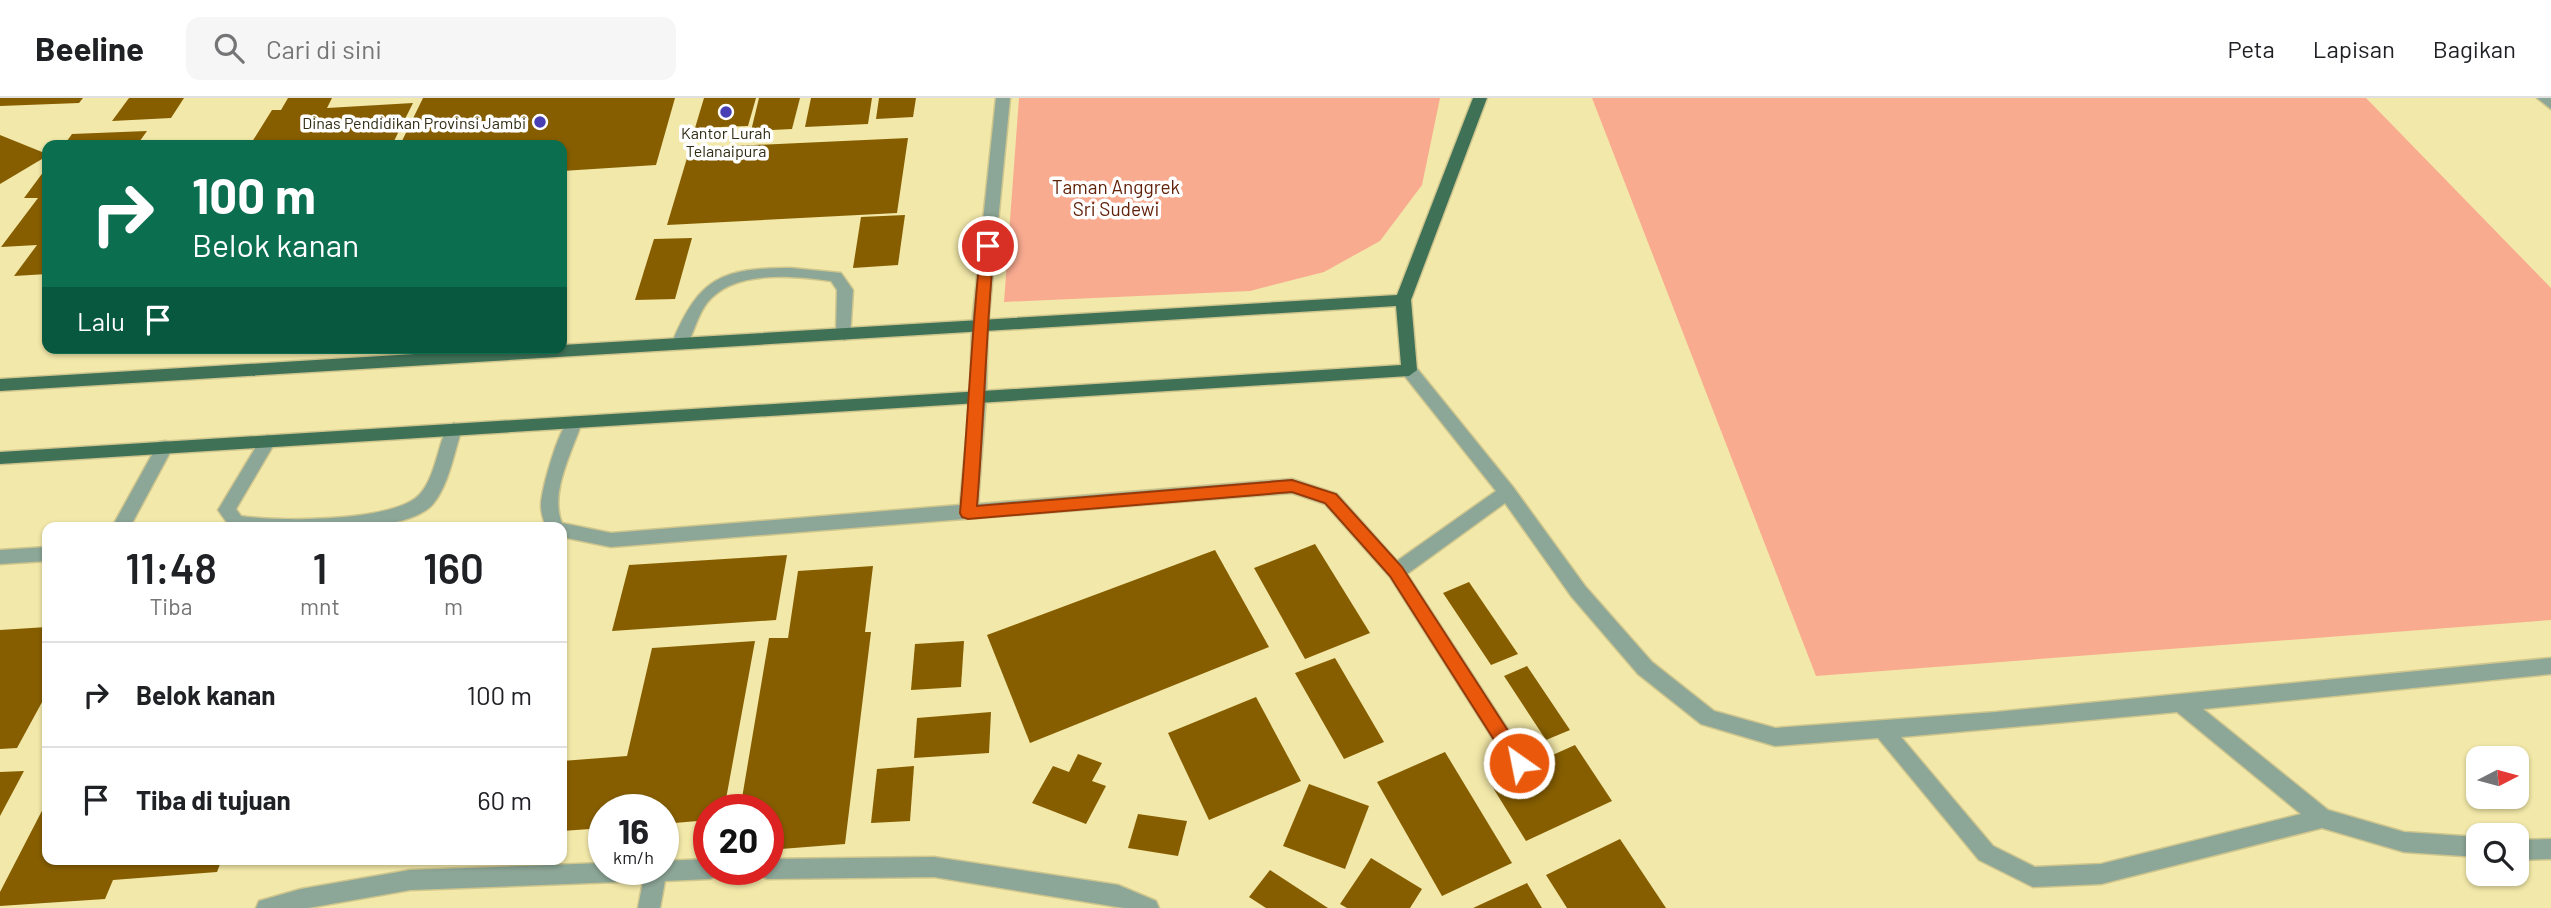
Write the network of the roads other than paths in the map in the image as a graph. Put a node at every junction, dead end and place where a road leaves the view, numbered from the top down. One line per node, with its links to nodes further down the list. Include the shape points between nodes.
1 (1003, 98): 6 (street)
2 (1480, 98): 5 (main road)
3 (2544, 98): 4 (street)
4 (2551, 105)
5 (1404, 300): 6 (main road); 11 (main road)
6 (979, 325): 7 (main road); 13 (street)
7 (844, 334): 8 (main road); 8 (street, via 845,290 836,278 804,272 734,278 712,289 693,311)
8 (680, 343): 9 (main road)
9 (567, 350)
10 (498, 354): 12 (main road)
11 (1409, 370): 13 (main road); 19 (street)
12 (0, 384)
13 (978, 397): 14 (main road); 20 (street)
14 (574, 422): 15 (main road); 24 (street, via 550,499)
15 (454, 429): 16 (main road); 23 (street, via 427,499 404,514 376,521)
16 (268, 441): 17 (main road); 22 (street, via 227,510)
17 (165, 447): 18 (main road); 21 (street)
18 (0, 458)
19 (1507, 492): 28 (street); 31 (street, via 1578,591 1637,658 1708,718 1775,737)
20 (968, 513): 25 (street, via 611,540); 28 (street, via 1292,486 1331,499)
21 (124, 522)
22 (236, 522)
23 (335, 522)
24 (553, 522)
25 (567, 531)
26 (42, 554): 27 (street)
27 (0, 557)
28 (1396, 572): 32 (street)
29 (2551, 666): 30 (street)
30 (2181, 703): 31 (street); 33 (street)
31 (1882, 729): 33 (street, via 1986,853 2033,877 2101,874)
32 (1519, 763)
33 (2322, 818): 34 (street, via 2404,842)
34 (2466, 846)
35 (2551, 849): 36 (street)
36 (2529, 850)
37 (784, 869): 42 (street, via 934,867 1118,895)
38 (588, 874): 40 (street, via 410,880)
39 (653, 885): 41 (street)
40 (267, 908)
41 (649, 908)
42 (1148, 908)

